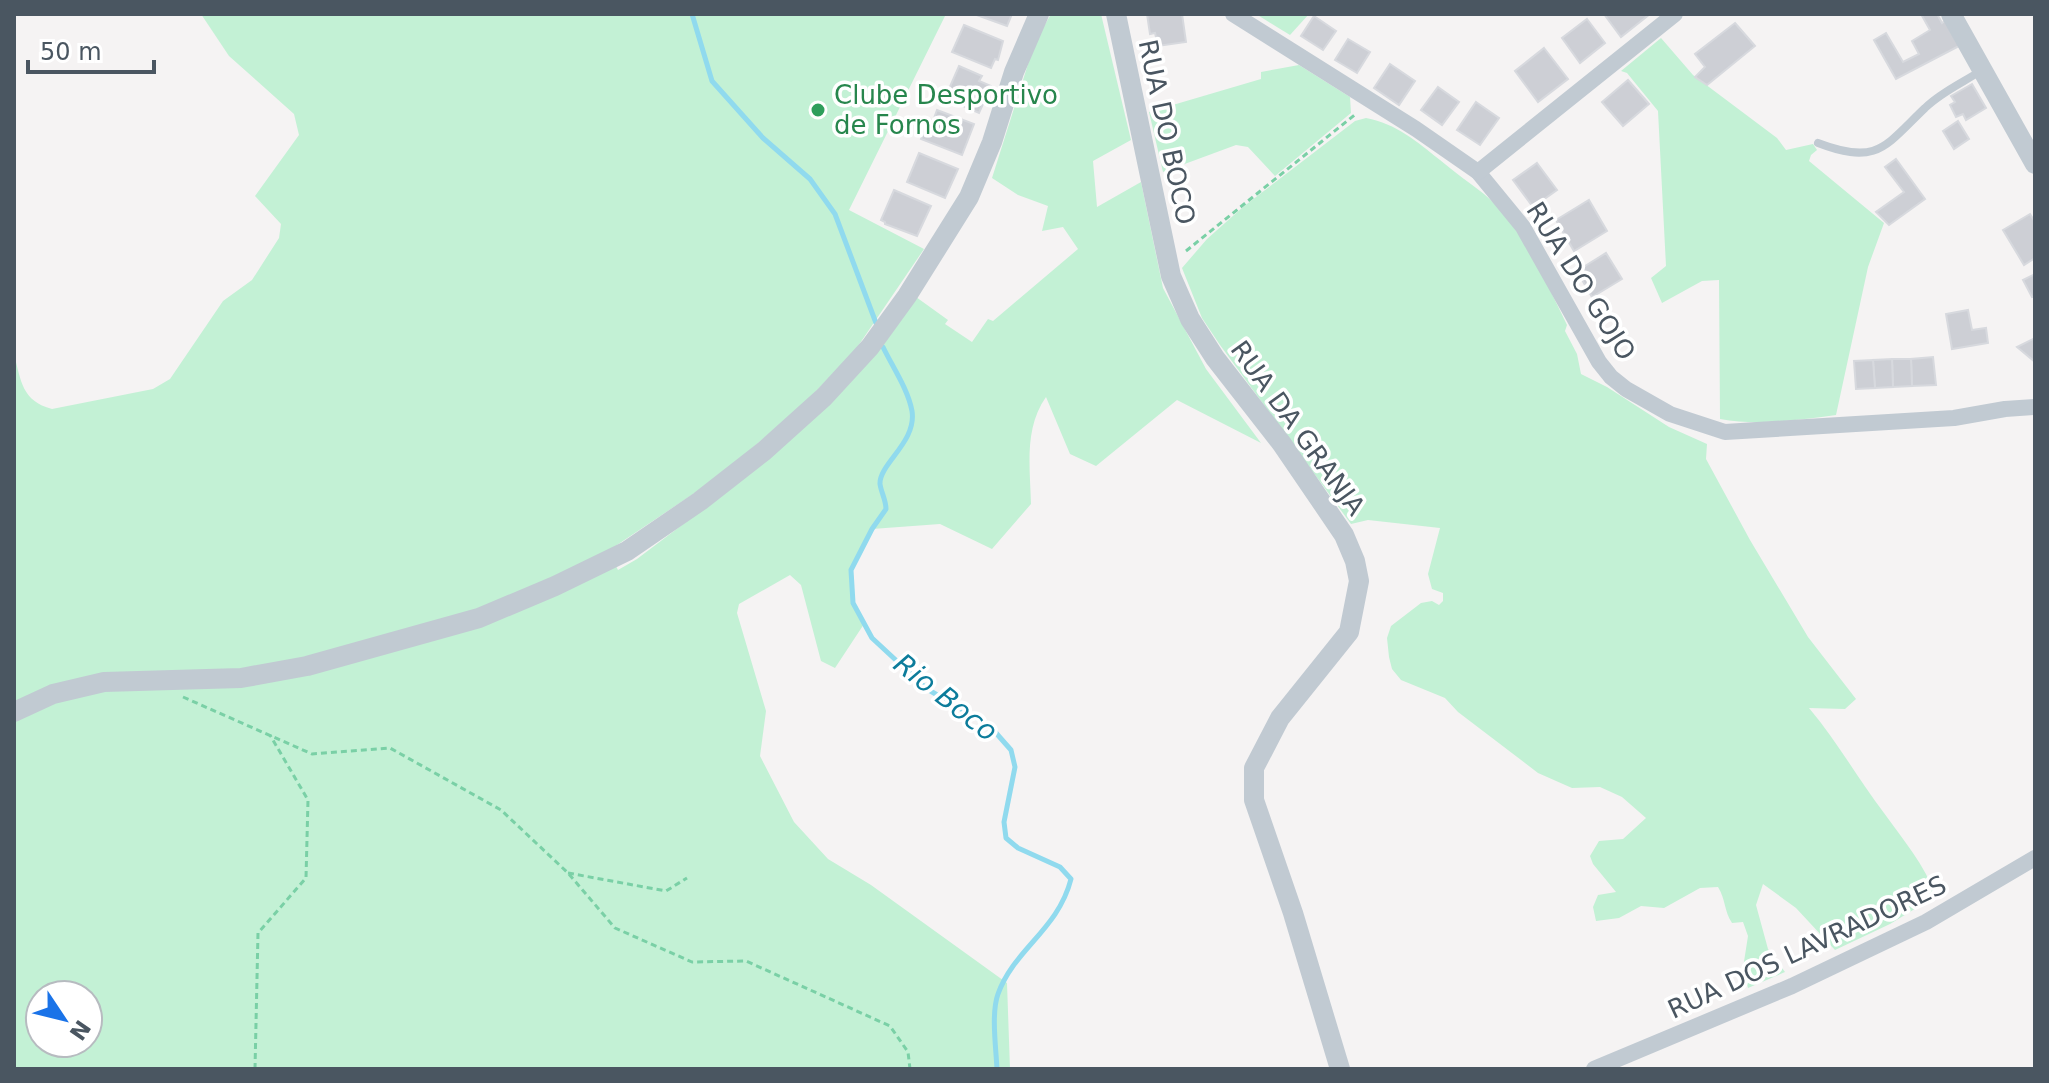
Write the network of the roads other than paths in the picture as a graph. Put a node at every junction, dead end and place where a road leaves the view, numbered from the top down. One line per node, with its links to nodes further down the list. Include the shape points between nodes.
1 (1039, 14): 12 (street, via 969,197 870,347 764,451 627,551 479,618 307,666 241,678 104,682 53,694)
2 (1116, 14): 10 (street, RUA DO BOCO)
3 (1233, 14): 9 (street, RUA DO GOJO)
4 (1675, 14): 9 (street)
5 (1951, 14): 6 (street)
6 (1982, 70): 7 (lane, via 1870,154); 8 (street)
7 (1818, 143)
8 (2035, 164)
9 (1478, 172): 11 (street, RUA DO GOJO, via 1523,227 1599,362 1626,389 1670,414 1725,432 1954,418)
10 (1168, 260): 14 (street, RUA DA GRANJA, via 1190,319 1282,444 1344,535 1355,561 1359,581 1349,632 1280,718 1254,768 1254,800)
11 (2035, 407)
12 (14, 712)
13 (2035, 858): 15 (street, RUA DOS LAVRADORES, via 1926,922 1792,986)
14 (1340, 1069)
15 (1594, 1069)

